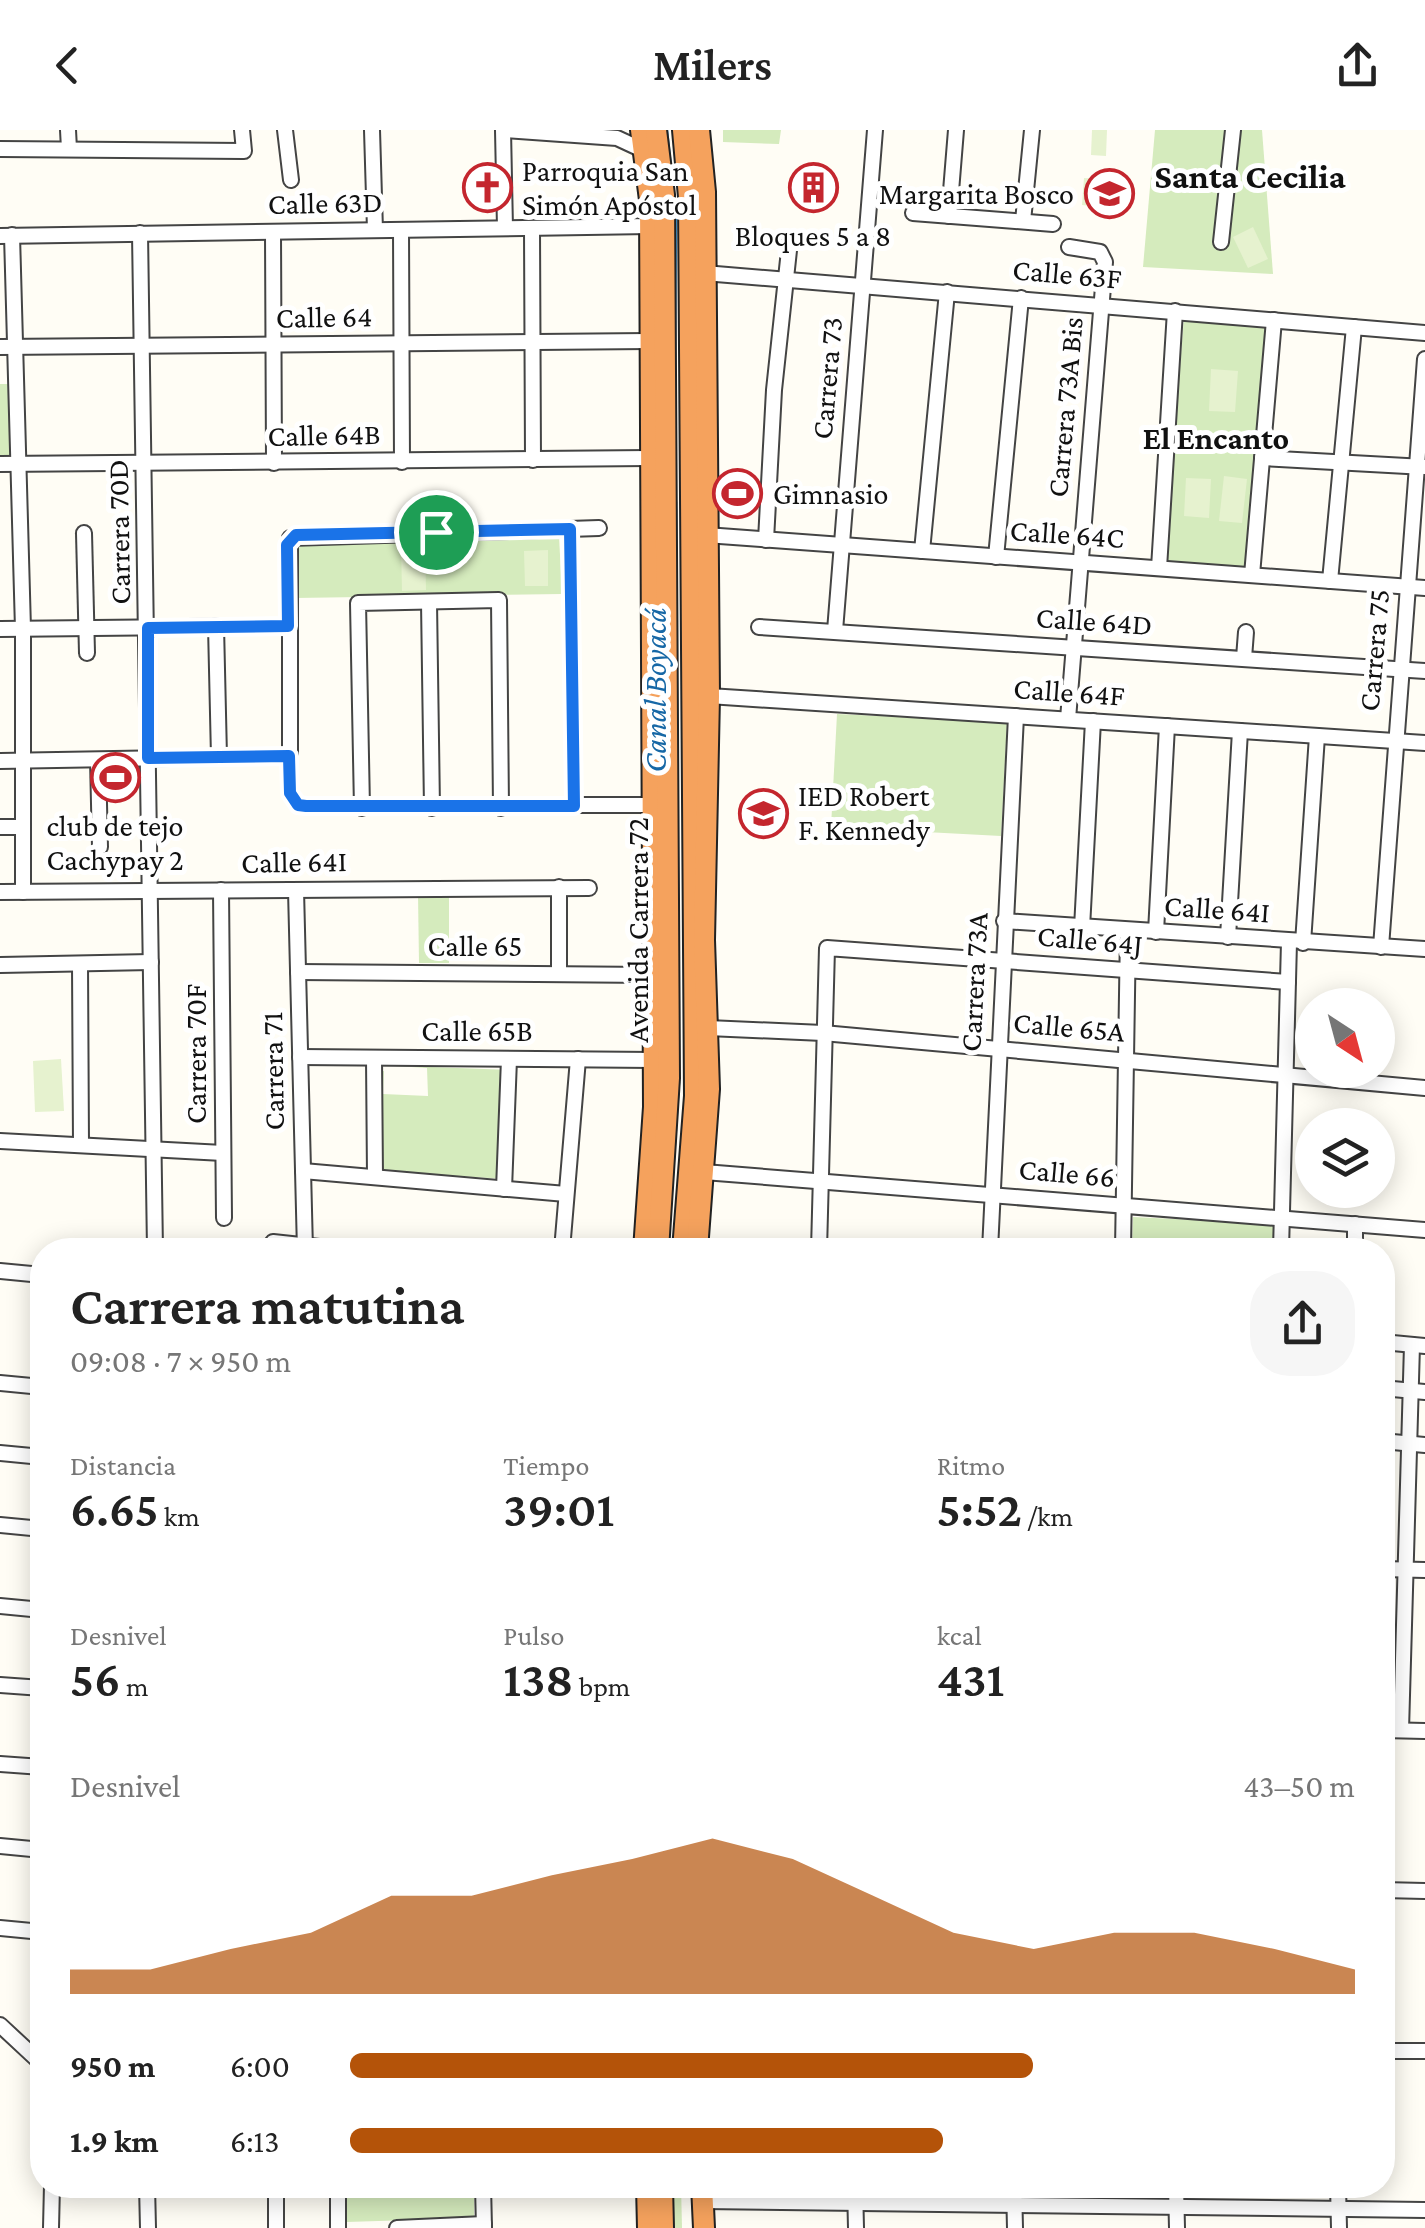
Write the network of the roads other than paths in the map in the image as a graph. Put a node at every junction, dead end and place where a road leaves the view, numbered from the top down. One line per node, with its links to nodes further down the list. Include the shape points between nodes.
1 (68, 130): 16 (street)
2 (242, 130): 16 (street, via 244,152)
3 (284, 130): 17 (street)
4 (372, 130): 25 (street)
5 (504, 130): 13 (street); 23 (street)
6 (656, 130): 89 (highway, Avenida Carrera 72, via 664,194)
7 (682, 130): 51 (highway, Avenida Carrera 72, via 689,198)
8 (699, 130): 33 (highway)
9 (875, 130): 35 (street, Carrera 73)
10 (956, 130): 19 (street)
11 (1032, 130): 20 (street)
12 (1233, 130): 31 (street)
13 (622, 134): 14 (street)
14 (643, 141): 22 (highway, Avenida Carrera 72)
15 (0, 149): 16 (street)
16 (68, 149)
17 (291, 180)
18 (913, 213): 19 (street)
19 (949, 216): 20 (street)
20 (1022, 222): 21 (street)
21 (1053, 224)
22 (650, 226): 24 (street, Calle 63D); 43 (highway, Avenida Carrera 72)
23 (505, 228): 24 (street, Calle 63D); 26 (street, Calle 63D)
24 (532, 228): 44 (street)
25 (376, 230): 26 (street, Calle 63D); 27 (street, Calle 63D)
26 (400, 230): 46 (street)
27 (272, 232): 28 (street, Calle 63D); 47 (street)
28 (140, 234): 29 (street, Calle 63D); 48 (street, Carrera 70D)
29 (6, 236): 49 (street)
30 (790, 241): 34 (street)
31 (1221, 242)
32 (1069, 248): 38 (street, Carrera 73A Bis, via 1104,256)
33 (704, 274): 34 (street, Calle 63F); 45 (highway)
34 (786, 280): 35 (street, Calle 63F); 68 (street)
35 (862, 286): 36 (street, Calle 63F); 69 (street, Carrera 73)
36 (947, 292): 37 (street, Calle 63F); 70 (street)
37 (1021, 298): 38 (street, Calle 63F); 71 (street)
38 (1101, 304): 39 (street, Calle 63F); 72 (street, Carrera 73A Bis)
39 (1175, 311): 40 (street, Calle 63F); 73 (street)
40 (1274, 320): 41 (street, Calle 63F); 54 (street)
41 (1354, 327): 42 (street, Calle 63F); 56 (street)
42 (1425, 333)
43 (649, 341): 44 (street, Calle 64); 53 (highway, Avenida Carrera 72)
44 (532, 342): 46 (street, Calle 64); 55 (street)
45 (704, 342): 51 (highway); 63 (highway)
46 (401, 344): 47 (street, Calle 64); 57 (street)
47 (274, 345): 48 (street, Calle 64); 58 (street)
48 (142, 346): 49 (street, Calle 64); 61 (street, Carrera 70D)
49 (8, 347): 60 (street)
50 (1425, 359): 62 (street, Carrera 75)
51 (689, 382): 52 (highway, Avenida Carrera 72)
52 (690, 449): 63 (highway); 119 (highway, Avenida Carrera 72)
53 (649, 458): 55 (street, Calle 64B); 79 (highway, Avenida Carrera 72)
54 (1262, 458): 56 (street); 74 (street)
55 (532, 460): 57 (street, Calle 64B)
56 (1340, 460): 62 (street); 75 (street)
57 (402, 462): 58 (street, Calle 64B)
58 (274, 463): 61 (street, Calle 64B)
59 (0, 464): 60 (street, Calle 64B)
60 (18, 464): 61 (street, Calle 64B); 85 (street)
61 (147, 466): 82 (street, Carrera 70D)
62 (1421, 467): 76 (street, Carrera 75)
63 (705, 476): 67 (highway)
64 (599, 528): 65 (street)
65 (570, 529): 81 (street, via 290,538); 111 (street)
66 (84, 533): 86 (street)
67 (706, 536): 68 (street, Calle 64C); 95 (highway)
68 (766, 540): 69 (street, Calle 64C)
69 (841, 545): 70 (street, Calle 64C); 87 (street, Carrera 73)
70 (922, 551): 71 (street, Calle 64C)
71 (996, 556): 72 (street, Calle 64C)
72 (1080, 563): 73 (street, Calle 64C); 90 (street, Carrera 73A Bis)
73 (1159, 568): 74 (street, Calle 64C)
74 (1252, 575): 75 (street, Calle 64C)
75 (1330, 581): 76 (street, Calle 64C)
76 (1407, 586): 77 (street, Calle 64C); 93 (street, Carrera 75)
77 (1425, 588)
78 (429, 602): 112 (street, via 358,603); 113 (street); 114 (street, via 499,600)
79 (652, 618): 89 (highway); 110 (highway, Avenida Carrera 72)
80 (216, 626): 81 (street); 82 (street); 105 (street)
81 (288, 626): 104 (street)
82 (148, 628): 86 (street); 106 (street, Carrera 70D)
83 (758, 628): 87 (street, Calle 64D)
84 (0, 629): 85 (street)
85 (23, 629): 86 (street); 109 (street)
86 (86, 630): 91 (street)
87 (835, 631): 90 (street, Calle 64D)
88 (1246, 632): 92 (street)
89 (668, 640): 120 (highway, Avenida Carrera 72)
90 (1072, 647): 92 (street, Calle 64D); 97 (street, Carrera 73A Bis)
91 (86, 653)
92 (1244, 658): 93 (street, Calle 64D)
93 (1400, 669): 94 (street, Calle 64D); 102 (street, Carrera 75)
94 (1425, 670)
95 (709, 696): 96 (street, Calle 64F); 117 (highway)
96 (1016, 716): 97 (street, Calle 64F); 130 (street, Carrera 73A)
97 (1068, 719): 98 (street, Calle 64F)
98 (1093, 721): 99 (street, Calle 64F); 131 (street)
99 (1167, 726): 100 (street, Calle 64F); 133 (street)
100 (1240, 731): 101 (street, Calle 64F); 134 (street)
101 (1317, 736): 102 (street, Calle 64F); 136 (street)
102 (1394, 742): 103 (street, Calle 64F); 137 (street, Carrera 75)
103 (1425, 743)
104 (289, 756): 105 (street); 112 (street, via 290,793 298,805)
105 (220, 757): 106 (street)
106 (148, 758): 107 (street); 125 (street, Carrera 70D)
107 (98, 760): 109 (street); 118 (street)
108 (0, 761): 109 (street)
109 (24, 761): 116 (street)
110 (652, 805): 111 (street); 128 (highway, Avenida Carrera 72)
111 (574, 806): 114 (street)
112 (362, 808): 113 (street)
113 (432, 808): 114 (street)
114 (502, 808)
115 (0, 827): 116 (street)
116 (23, 827): 127 (street)
117 (708, 835): 119 (highway); 135 (highway)
118 (100, 848)
119 (692, 858): 129 (highway, Avenida Carrera 72)
120 (666, 878): 128 (highway); 179 (highway, Avenida Carrera 72, via 669,1090)
121 (559, 887): 122 (street, Calle 64I); 124 (street, Calle 64I); 145 (street)
122 (588, 888)
123 (221, 890): 124 (street, Calle 64I); 125 (street, Calle 64I); 162 (street, Carrera 70F)
124 (296, 890): 143 (street, Carrera 71)
125 (150, 891): 127 (street, Calle 64I); 140 (street, Carrera 70D)
126 (0, 892): 127 (street, Calle 64I)
127 (23, 892)
128 (651, 902): 146 (highway, Avenida Carrera 72)
129 (691, 914): 135 (highway); 180 (highway, Avenida Carrera 72, via 695,1096)
130 (1004, 921): 131 (street, Calle 64I); 139 (street, Carrera 73A)
131 (1082, 928): 132 (street, Calle 64I)
132 (1128, 931): 133 (street, Calle 64I); 144 (street)
133 (1156, 932): 134 (street, Calle 64I)
134 (1228, 937): 136 (street, Calle 64I)
135 (704, 940): 148 (highway)
136 (1296, 943): 137 (street, Calle 64I); 147 (street)
137 (1381, 947): 138 (street, Calle 64I)
138 (1425, 949)
139 (1002, 960): 144 (street, Calle 64J); 149 (street, Calle 64J, via 827,948); 150 (street, Carrera 73A)
140 (151, 962): 141 (street); 161 (street, Carrera 70D)
141 (80, 964): 142 (street); 160 (street)
142 (0, 965)
143 (298, 972): 145 (street, Calle 65); 151 (street, Carrera 71)
144 (1128, 972): 147 (street, Calle 64J); 156 (street)
145 (559, 974): 146 (street, Calle 65)
146 (651, 975): 155 (highway, Avenida Carrera 72)
147 (1288, 982): 157 (street)
148 (708, 1028): 149 (street, Calle 65A); 164 (highway)
149 (823, 1033): 150 (street, Calle 65A); 166 (street)
150 (998, 1048): 156 (street, Calle 65A); 169 (street, Carrera 73A)
151 (300, 1057): 152 (street, Calle 65B); 163 (street, Carrera 71)
152 (374, 1058): 153 (street, Calle 65B); 165 (street)
153 (508, 1059): 154 (street, Calle 65B); 167 (street)
154 (578, 1059): 155 (street, Calle 65B); 168 (street)
155 (654, 1060): 178 (highway, Avenida Carrera 72)
156 (1127, 1060): 157 (street, Calle 65A); 170 (street)
157 (1287, 1074): 158 (street, Calle 65A); 172 (street)
158 (1425, 1088)
159 (0, 1141): 160 (street)
160 (81, 1144): 161 (street)
161 (154, 1150): 162 (street); 175 (street, Carrera 70D)
162 (223, 1153): 171 (street, Carrera 70F)
163 (303, 1171): 165 (street); 176 (street, Carrera 71)
164 (704, 1172): 166 (street, Calle 66); 181 (highway)
165 (376, 1177): 167 (street)
166 (820, 1181): 169 (street, Calle 66); 182 (street)
167 (504, 1189): 168 (street)
168 (566, 1194): 177 (street)
169 (993, 1195): 170 (street, Calle 66); 183 (street, Carrera 73A)
170 (1126, 1206): 172 (street, Calle 66); 184 (street)
171 (224, 1218)
172 (1281, 1218): 173 (street, Calle 66); 185 (street)
173 (1355, 1224): 174 (street, Calle 66); 186 (street)
174 (1425, 1230)
175 (155, 1238)
176 (305, 1238)
177 (563, 1238)
178 (645, 1238)
179 (659, 1238)
180 (684, 1238)
181 (699, 1238)
182 (819, 1238)
183 (991, 1238)
184 (1124, 1238)
185 (1281, 1238)
186 (1355, 1238)
187 (0, 1271): 188 (street)
188 (30, 1274)
189 (1418, 1345): 192 (street)
190 (0, 1383): 191 (street)
191 (30, 1386)
192 (1417, 1391): 194 (street)
193 (1395, 1442): 194 (street)
194 (1408, 1444): 195 (street); 201 (street)
195 (1425, 1445)
196 (0, 1453): 197 (street)
197 (30, 1455)
198 (0, 1525): 199 (street)
199 (30, 1528)
200 (1395, 1570): 201 (street)
201 (1405, 1570): 202 (street); 208 (street)
202 (1425, 1570)
203 (0, 1606): 204 (street)
204 (30, 1609)
205 (0, 1685): 206 (street)
206 (30, 1687)
207 (1395, 1730): 208 (street)
208 (1401, 1730): 209 (street)
209 (1425, 1731)
210 (0, 1764): 211 (street)
211 (30, 1767)
212 (0, 1846): 213 (street)
213 (30, 1849)
214 (1395, 1890): 215 (street)
215 (1425, 1891)
216 (0, 1928): 217 (street)
217 (30, 1931)
218 (0, 2025): 221 (street)
219 (1395, 2051): 220 (street)
220 (1425, 2051)
221 (30, 2053)
222 (52, 2198): 242 (street)
223 (147, 2198): 243 (street)
224 (276, 2198): 244 (street)
225 (338, 2198): 245 (street)
226 (483, 2198): 241 (street)
227 (655, 2198): 247 (highway)
228 (658, 2198): 248 (highway)
229 (696, 2198): 249 (highway)
230 (699, 2198): 250 (highway)
231 (795, 2198): 236 (street)
232 (855, 2198): 236 (street)
233 (1014, 2198): 237 (street)
234 (1176, 2198): 238 (street)
235 (1339, 2198): 239 (street)
236 (855, 2203): 237 (street); 251 (street)
237 (1014, 2206): 238 (street); 252 (street)
238 (1176, 2207): 239 (street); 253 (street)
239 (1339, 2209): 240 (street); 254 (street)
240 (1425, 2210)
241 (484, 2226): 246 (street)
242 (51, 2228)
243 (148, 2228)
244 (276, 2228)
245 (338, 2228)
246 (397, 2228)
247 (650, 2228)
248 (663, 2228)
249 (690, 2228)
250 (704, 2228)
251 (856, 2228)
252 (1015, 2228)
253 (1177, 2228)
254 (1339, 2228)

